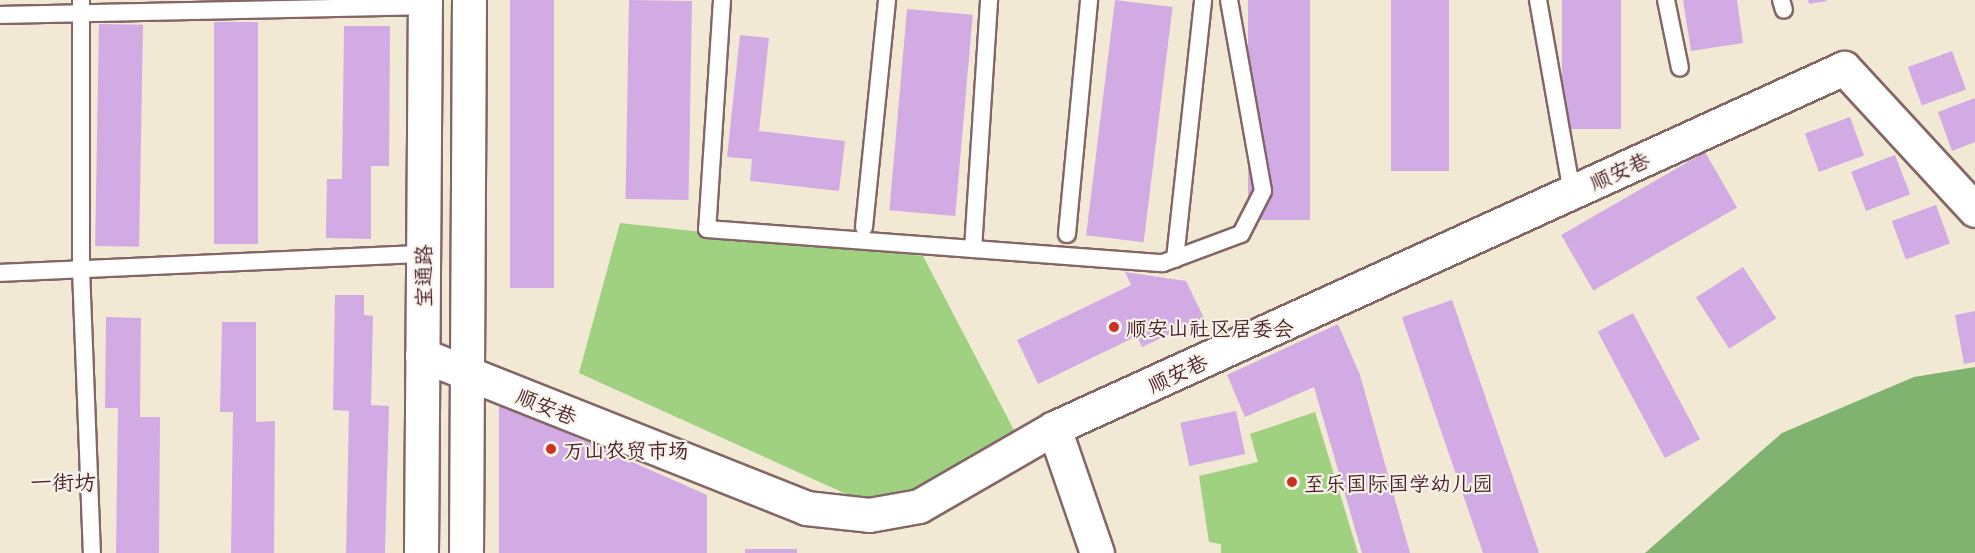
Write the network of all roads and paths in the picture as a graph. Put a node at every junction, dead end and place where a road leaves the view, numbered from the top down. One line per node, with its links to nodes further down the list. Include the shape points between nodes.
1 (469, 0): 24 (street)
2 (722, 0): 18 (lane, via 706,229)
3 (887, 0): 16 (lane)
4 (989, 0): 18 (lane)
5 (1089, 0): 17 (lane)
6 (1203, 0): 20 (lane)
7 (1229, 0): 20 (lane, via 1263,191 1240,234)
8 (1538, 0): 14 (lane)
9 (1666, 0): 13 (lane)
10 (425, 3): 11 (lane); 19 (street, 宝通路)
11 (81, 7): 12 (lane); 21 (lane)
12 (0, 15)
13 (1680, 68)
14 (1572, 192): 15 (street, 顺安巷, via 1844,68); 25 (street, 顺安巷)
15 (1975, 210)
16 (864, 227)
17 (1067, 234)
18 (973, 249): 20 (lane, via 1163,264)
19 (422, 254): 21 (lane); 23 (street, 宝通路)
20 (1175, 259)
21 (81, 269): 22 (lane); 26 (lane)
22 (0, 273)
23 (422, 355): 24 (street, 顺安巷); 27 (street, 宝通路)
24 (466, 372): 25 (street, 顺安巷, via 806,508 869,515 919,506); 28 (street)
25 (1054, 428): 29 (street)
26 (92, 553)
27 (421, 553)
28 (466, 553)
29 (1097, 553)

